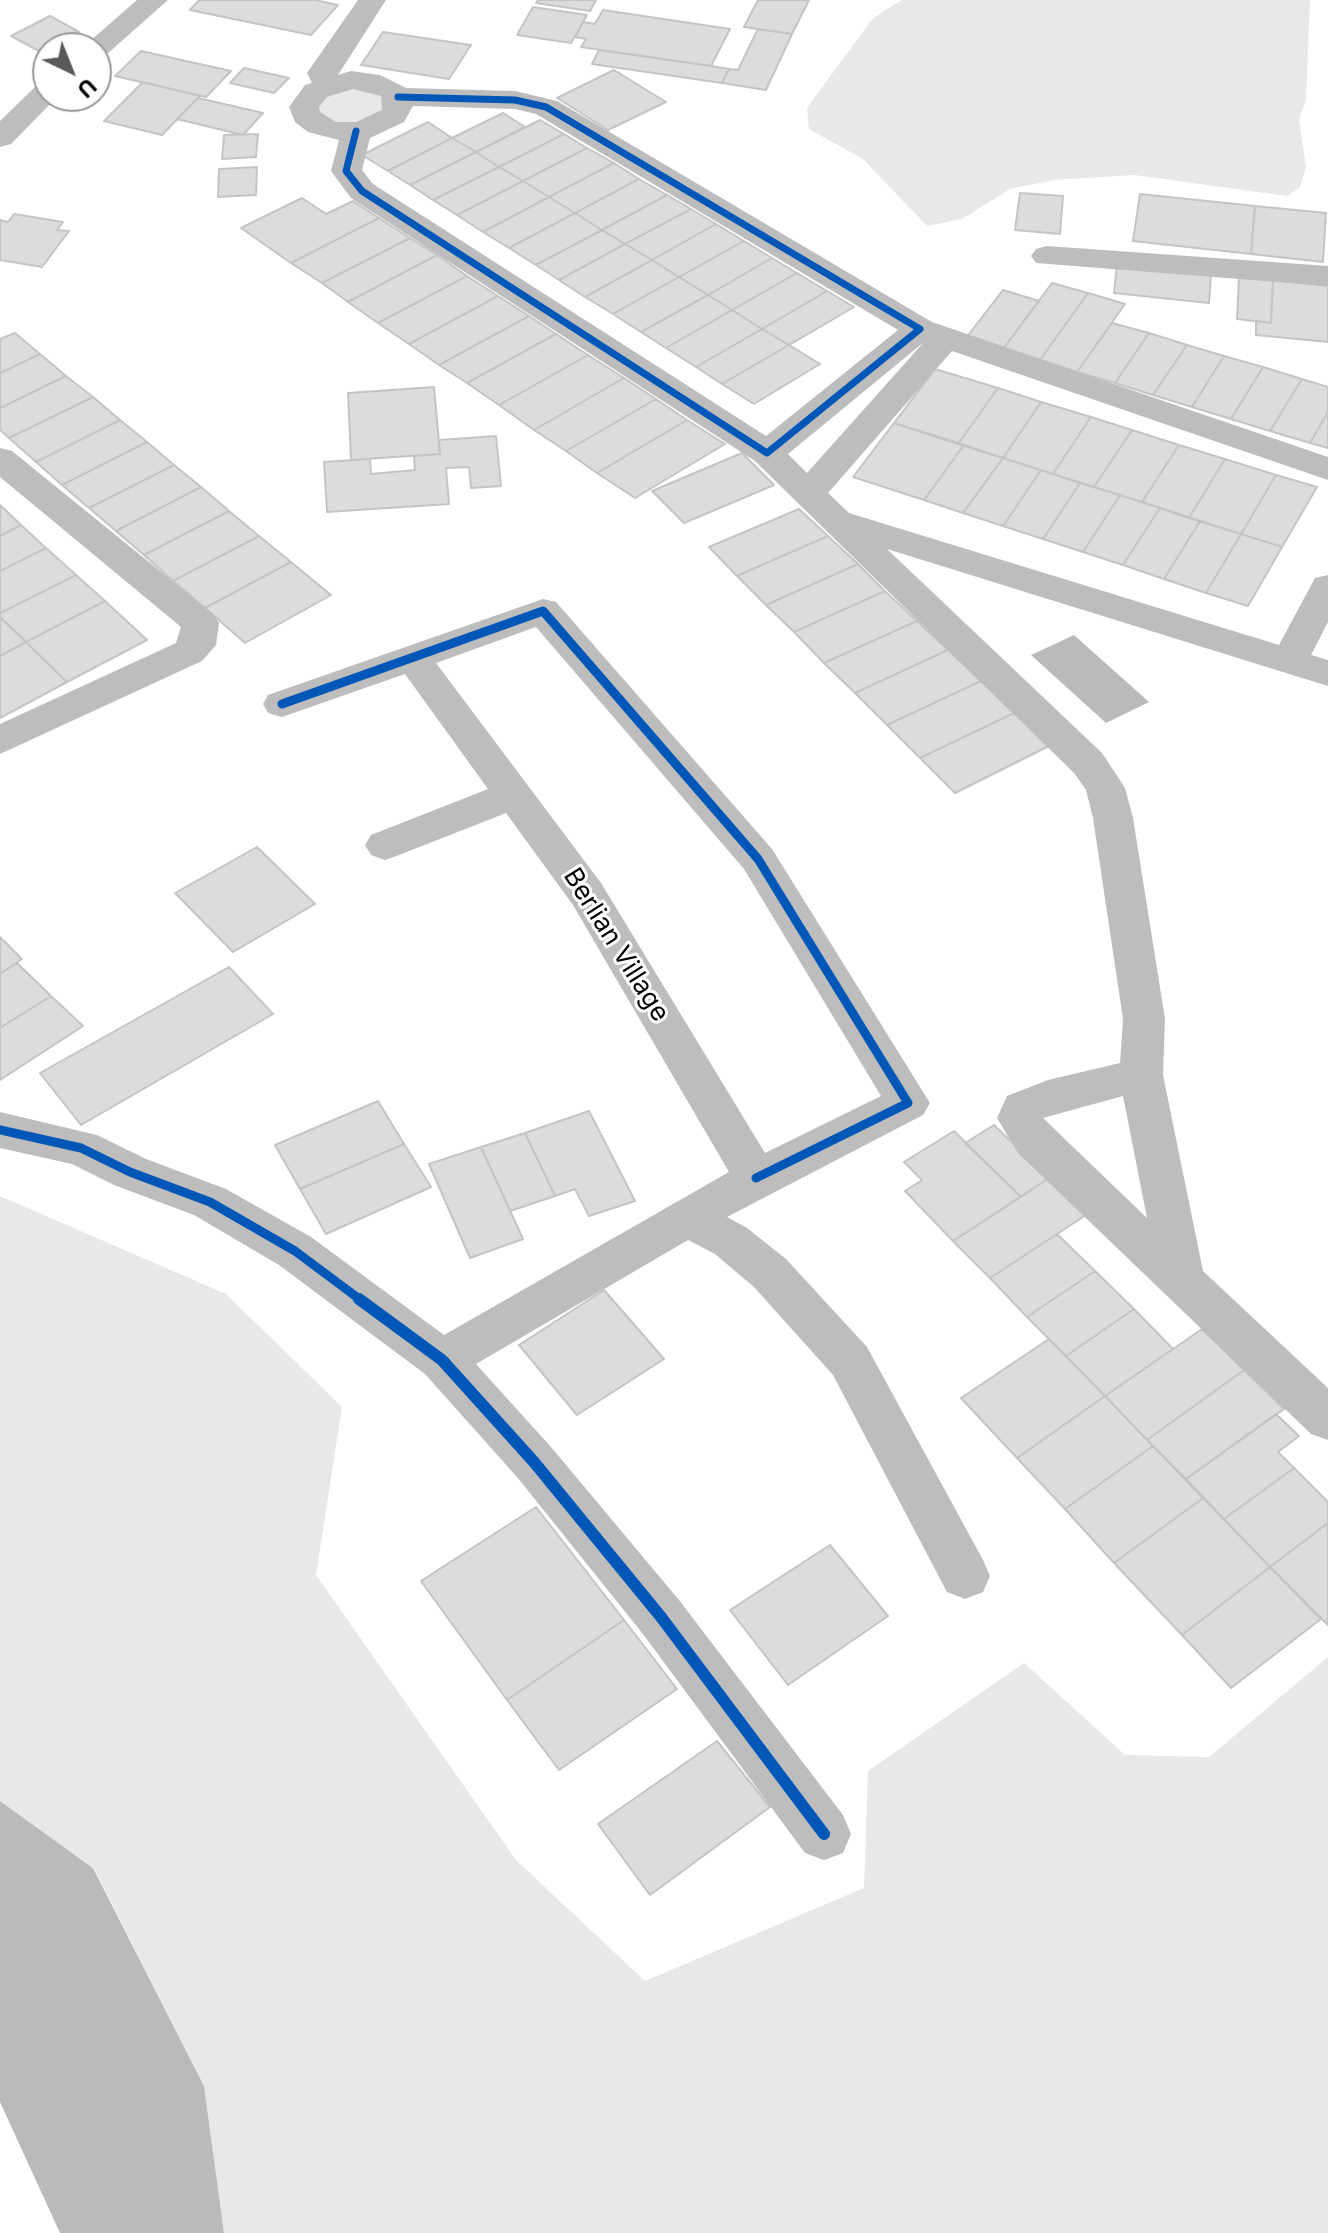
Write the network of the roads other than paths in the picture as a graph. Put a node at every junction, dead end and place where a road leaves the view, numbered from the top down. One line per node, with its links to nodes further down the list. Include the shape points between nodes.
1 (154, 0): 3 (street)
2 (372, 0): 4 (street, via 322,73)
3 (112, 35)
4 (328, 84): 5 (street, via 368,81); 7 (street, via 307,98 306,116 333,131)
5 (398, 97): 7 (street, via 398,108 386,122); 11 (street, via 515,100 546,107)
6 (32, 106): 8 (street)
7 (356, 131): 12 (street, via 346,171 362,191)
8 (0, 138)
9 (1047, 256): 10 (street)
10 (1328, 276)
11 (933, 334): 12 (street); 14 (street); 15 (street)
12 (767, 453): 15 (street)
13 (0, 459): 21 (street, via 200,623 197,645 189,652)
14 (1328, 469)
15 (822, 508): 18 (street); 24 (street, via 1088,763 1105,788 1144,1019)
16 (1328, 587): 18 (street)
17 (412, 657): 20 (street); 22 (street, Berlian Village); 26 (street, via 543,611 758,859 908,1103)
18 (1289, 661): 19 (street)
19 (1328, 673)
20 (282, 704)
21 (0, 740)
22 (514, 794): 23 (street); 26 (street, Berlian Village, via 595,906)
23 (385, 845)
24 (1141, 1075): 28 (street); 28 (street, via 1048,1097 1023,1108 1019,1118 1034,1140)
25 (0, 1130): 29 (street, via 81,1148 210,1202 295,1251)
26 (756, 1178): 27 (street)
27 (687, 1218): 29 (street); 31 (street, via 731,1241 770,1273 850,1361)
28 (1182, 1282): 30 (street)
29 (442, 1360): 32 (street, via 661,1617)
30 (1328, 1419)
31 (965, 1576)
32 (824, 1834)

